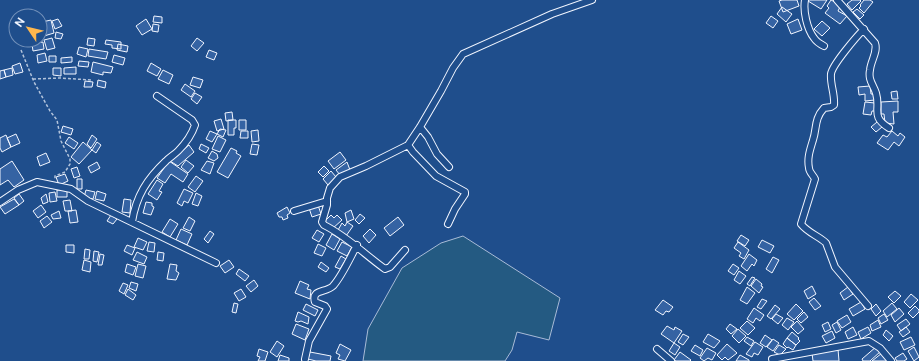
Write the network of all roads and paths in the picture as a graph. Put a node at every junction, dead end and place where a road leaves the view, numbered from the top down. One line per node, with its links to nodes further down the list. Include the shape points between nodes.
1 (592, 0): 10 (street, via 552,14 463,54)
2 (805, 0): 5 (street, via 804,9 810,31 815,40)
3 (837, 0): 4 (street)
4 (864, 29): 11 (street, via 876,46 869,75 876,93 878,119); 23 (street, via 832,70 834,105 824,108 816,123 814,140 809,151 809,169 815,178 801,224 826,244 835,267)
5 (824, 46)
6 (21, 50): 7 (path)
7 (33, 79): 8 (path); 14 (path, via 56,120 61,140 70,159 66,172 55,176)
8 (91, 80)
9 (157, 96): 18 (street, via 192,120 195,125 178,151 165,161 142,189)
10 (420, 127): 12 (street); 13 (street, via 437,154)
11 (889, 128)
12 (408, 145): 15 (street, via 340,177 330,188); 19 (street, via 436,176 465,192)
13 (449, 167)
14 (57, 186): 16 (street, via 37,182); 18 (street, via 71,188 82,198)
15 (327, 201): 17 (street); 20 (street, via 322,222 324,225)
16 (0, 202)
17 (294, 211)
18 (132, 222): 22 (street)
19 (448, 224)
20 (357, 245): 21 (street, via 385,269); 26 (street, via 336,282 328,290 316,294 315,302 327,309 309,341)
21 (405, 250)
22 (216, 263)
23 (868, 306)
24 (657, 349): 27 (street)
25 (772, 358): 28 (street, via 869,341 880,348)
26 (305, 359)
27 (671, 361)
28 (891, 361)

